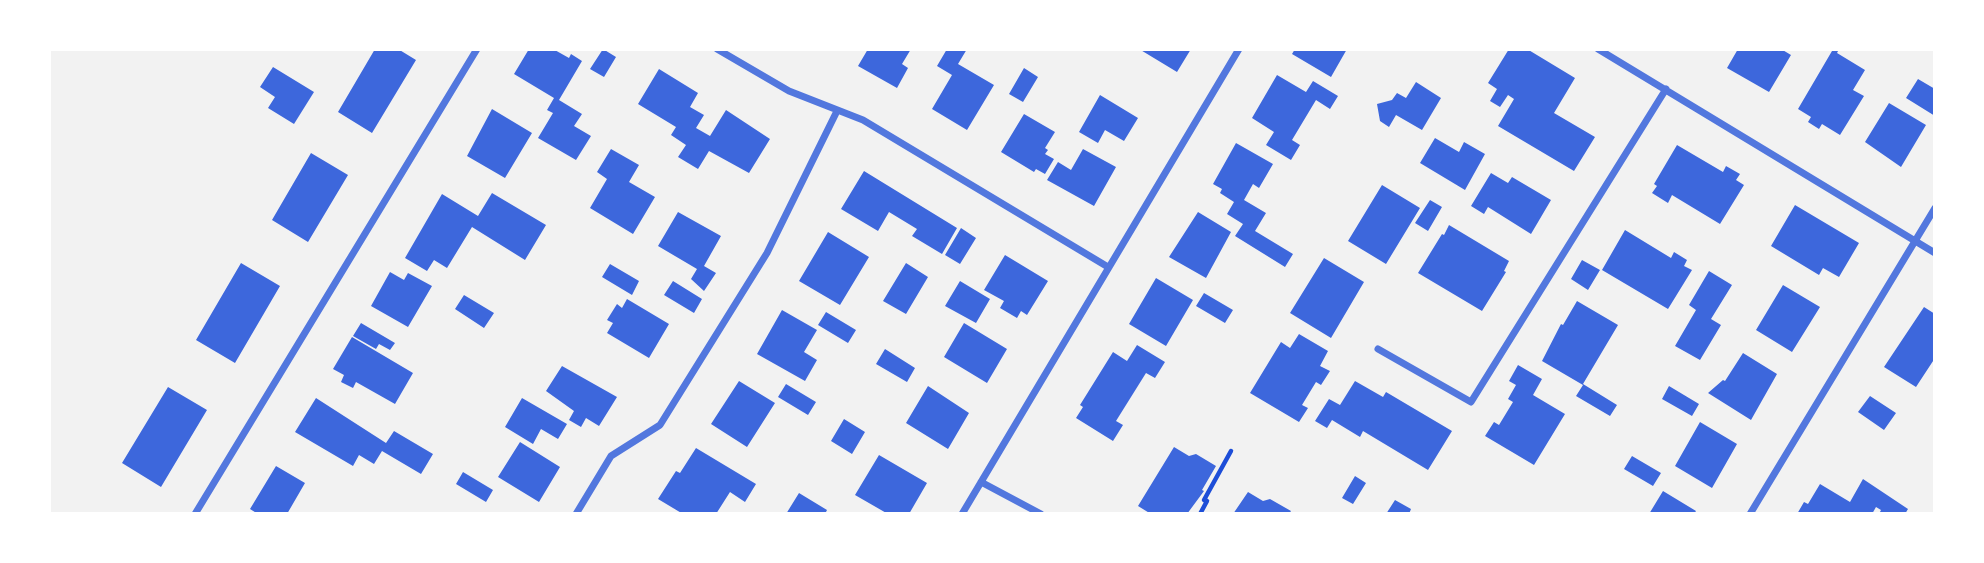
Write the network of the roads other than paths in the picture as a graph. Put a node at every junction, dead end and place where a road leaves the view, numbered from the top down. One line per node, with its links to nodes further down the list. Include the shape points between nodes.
1 (477, 49): 13 (street)
2 (717, 49): 6 (street, via 789,91)
3 (1239, 49): 10 (street)
4 (1598, 49): 5 (street)
5 (1666, 89): 8 (street); 11 (street, via 1471,402)
6 (837, 111): 10 (street, via 863,120); 14 (street, via 767,253 660,425 611,456)
7 (1935, 208): 8 (street)
8 (1915, 239): 9 (street); 17 (street)
9 (1935, 253)
10 (1108, 267): 12 (street)
11 (1378, 348)
12 (981, 482): 15 (street); 16 (street)
13 (195, 514)
14 (576, 514)
15 (962, 514)
16 (1041, 514)
17 (1750, 514)

